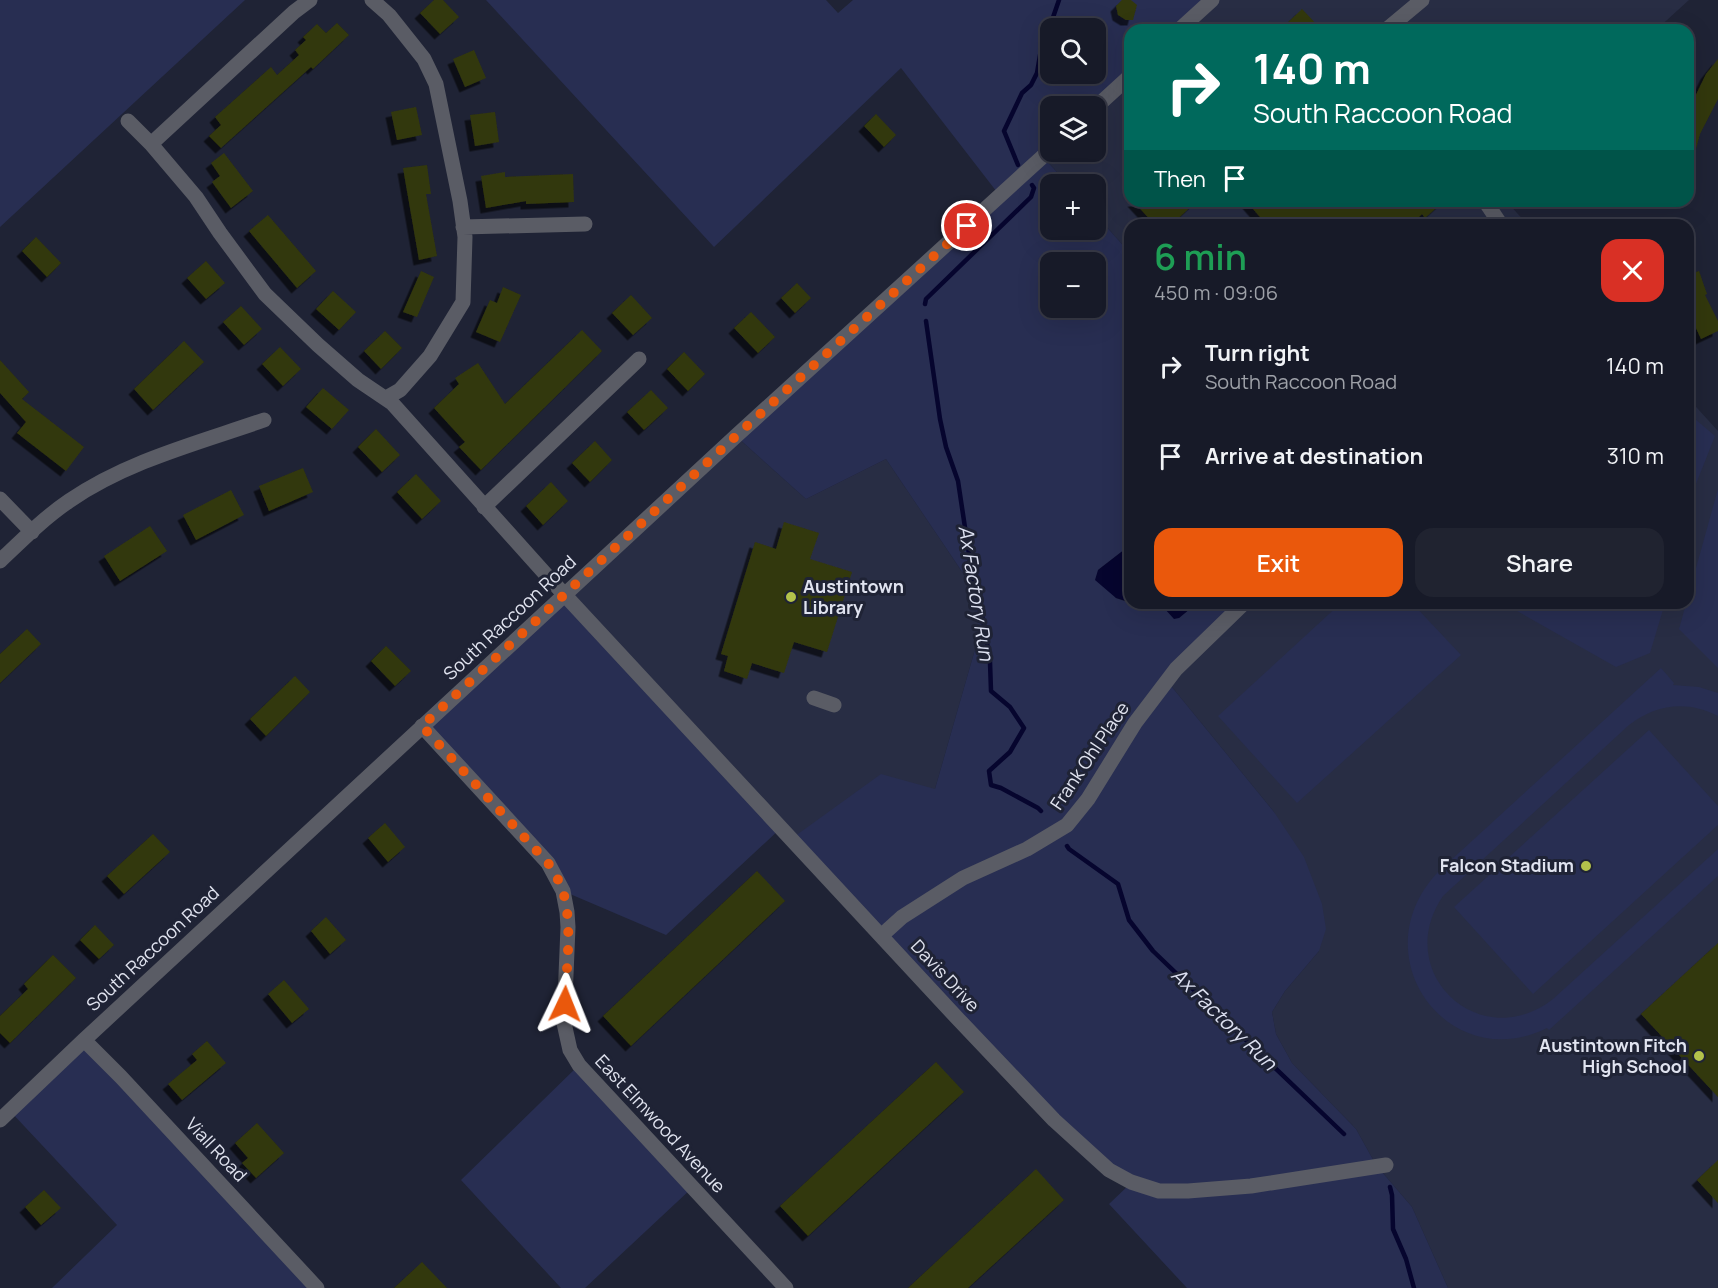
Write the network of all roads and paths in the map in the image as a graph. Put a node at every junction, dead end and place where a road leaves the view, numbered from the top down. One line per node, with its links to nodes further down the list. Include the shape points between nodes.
1 (310, 0): 10 (street)
2 (372, 0): 13 (street, via 424,59 436,84)
3 (1212, 0): 5 (street)
4 (1422, 0): 6 (street)
5 (1186, 24)
6 (1393, 24)
7 (1124, 81): 8 (street)
8 (1106, 98)
9 (128, 122): 10 (street, Davis Drive)
10 (151, 144): 15 (street, Davis Drive, via 196,197 265,294 358,380)
11 (1040, 159): 21 (street, South Raccoon Road)
12 (585, 224): 13 (street)
13 (464, 227): 15 (street, via 463,302 430,356 400,390)
14 (639, 359): 18 (street)
15 (386, 398): 18 (street, Davis Drive)
16 (264, 420): 19 (street, via 116,474 69,501)
17 (0, 499): 19 (street)
18 (484, 507): 21 (street, Davis Drive)
19 (32, 532): 20 (street)
20 (0, 561)
21 (564, 594): 25 (street, South Raccoon Road); 26 (street, Davis Drive)
22 (1238, 609): 26 (street, Frank Ohl Place, via 1176,669 1067,825 1027,849 963,878)
23 (814, 698): 24 (street)
24 (834, 705)
25 (422, 726): 27 (street, South Raccoon Road); 31 (street, East Elmwood Avenue, via 548,863 563,891 568,920 564,1023 570,1050 579,1065)
26 (881, 936): 29 (street, Davis Drive, via 1054,1120 1109,1170 1131,1182 1159,1191 1188,1191 1251,1186)
27 (84, 1040): 28 (street, South Raccoon Road); 30 (street, Viall Road)
28 (0, 1120)
29 (1386, 1165)
30 (317, 1288)
31 (786, 1288)

